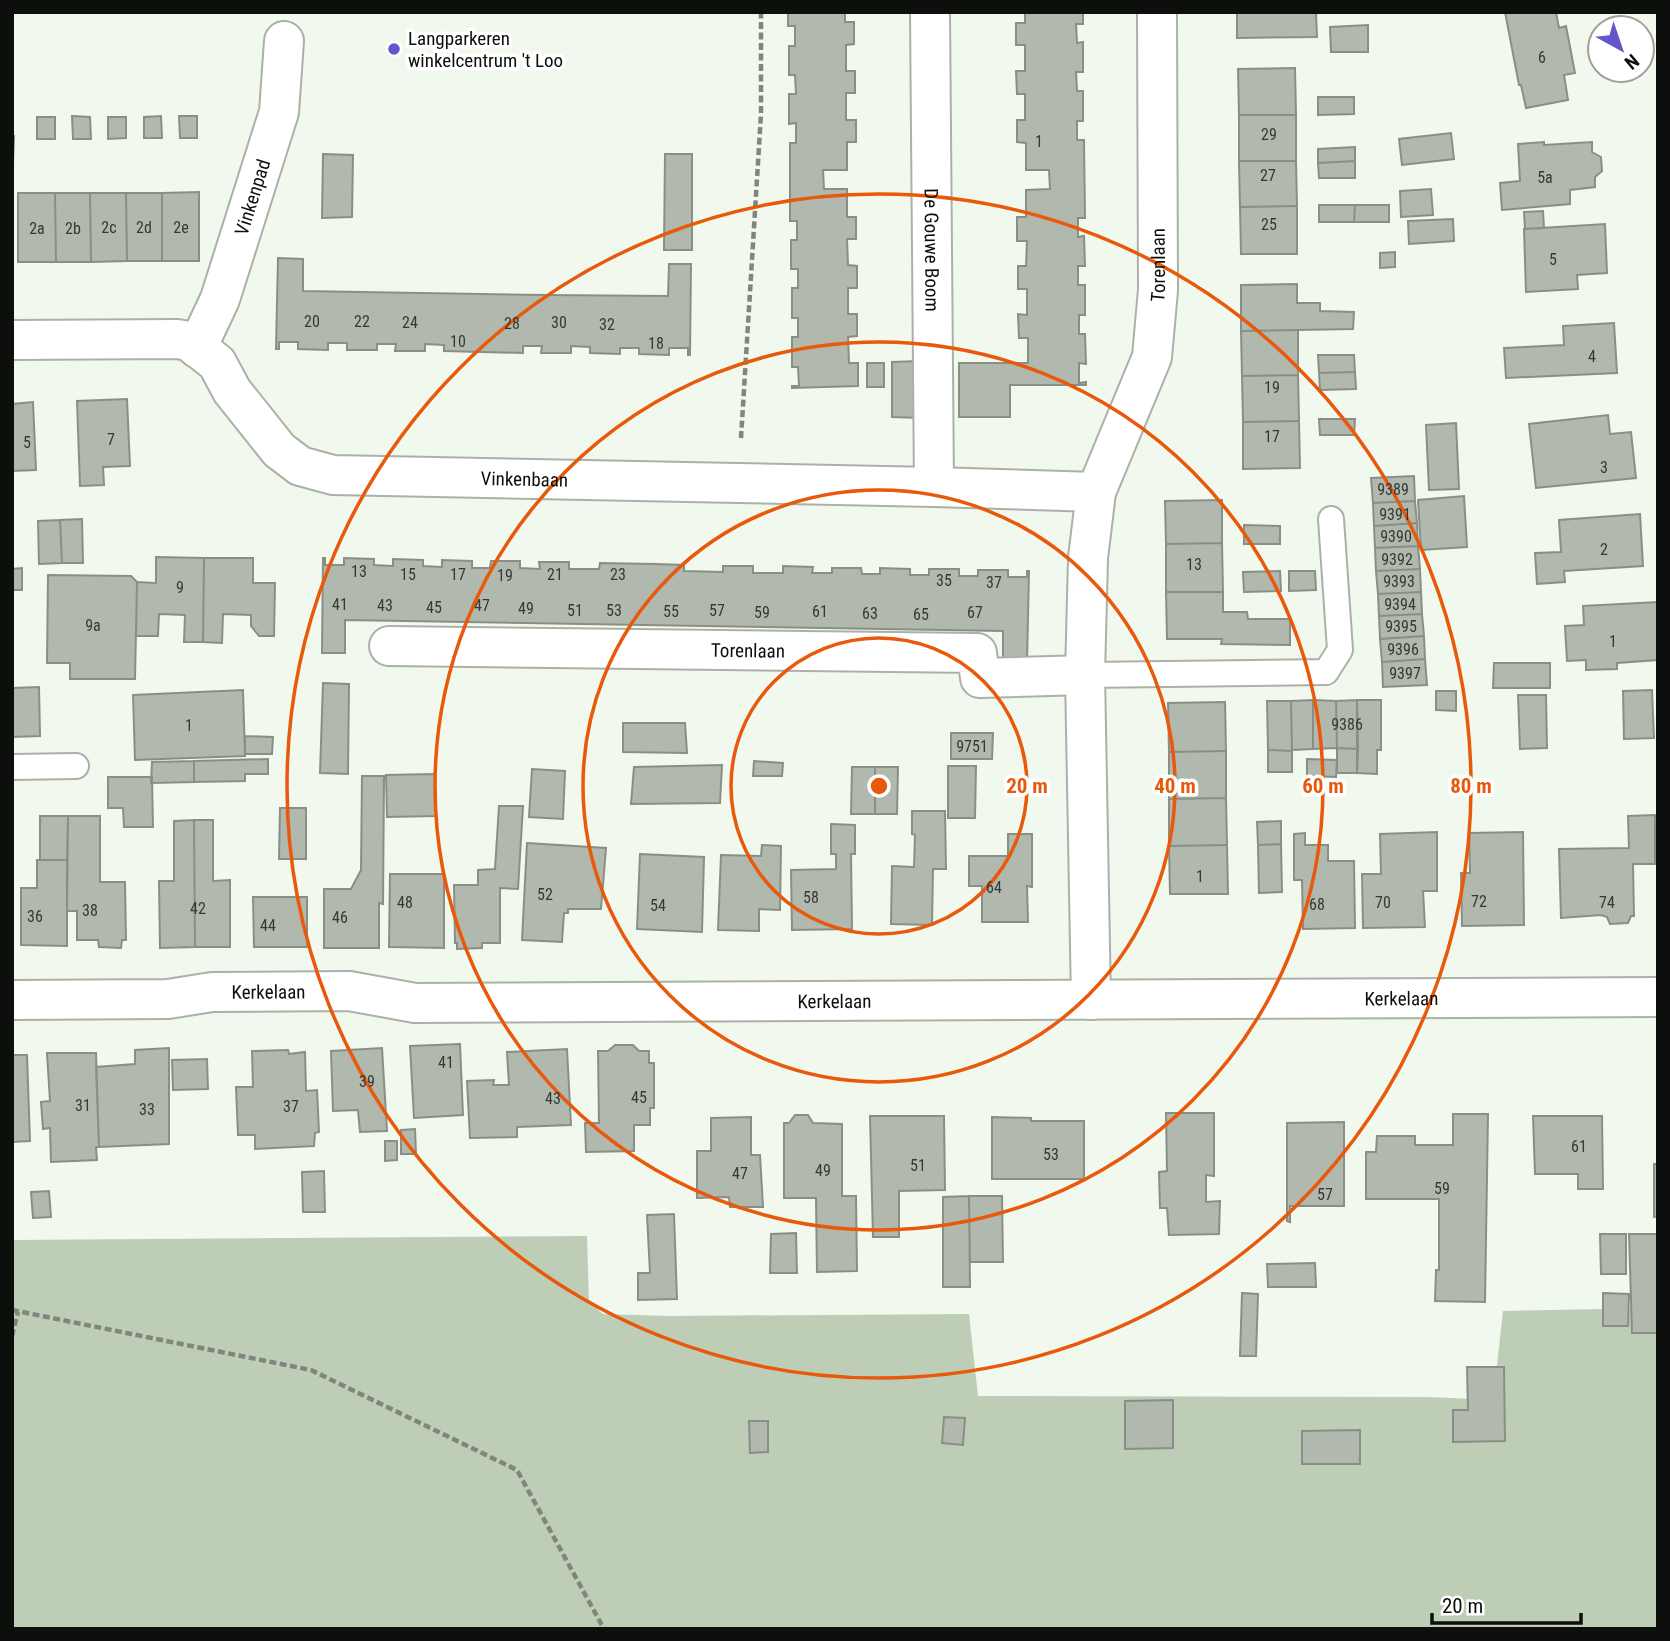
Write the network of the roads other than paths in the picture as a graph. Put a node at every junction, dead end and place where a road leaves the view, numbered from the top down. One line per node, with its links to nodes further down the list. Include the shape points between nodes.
1 (930, 12): 6 (street, De Gouwe Boom)
2 (1157, 12): 7 (street, Torenlaan, via 1158,290 1152,357)
3 (284, 41): 5 (street, Vinkenpad, via 279,112 220,299)
4 (12, 340): 5 (street, Vinkenbaan, via 177,338)
5 (197, 348): 6 (street, Vinkenbaan, via 217,363 232,391 279,450 300,466 333,475)
6 (934, 486): 7 (street, Vinkenbaan)
7 (1096, 492): 10 (street, Torenlaan, via 1088,558)
8 (1331, 519): 10 (lane, Torenlaan, via 1340,650 1326,672)
9 (389, 646): 10 (street, Torenlaan, via 977,653 980,678)
10 (1085, 675): 15 (street, Torenlaan)
11 (76, 766): 12 (lane)
12 (12, 767)
13 (1658, 997): 15 (street, Kerkelaan)
14 (12, 1000): 15 (street, Kerkelaan, via 349,991 415,1003)
15 (1091, 1000)

